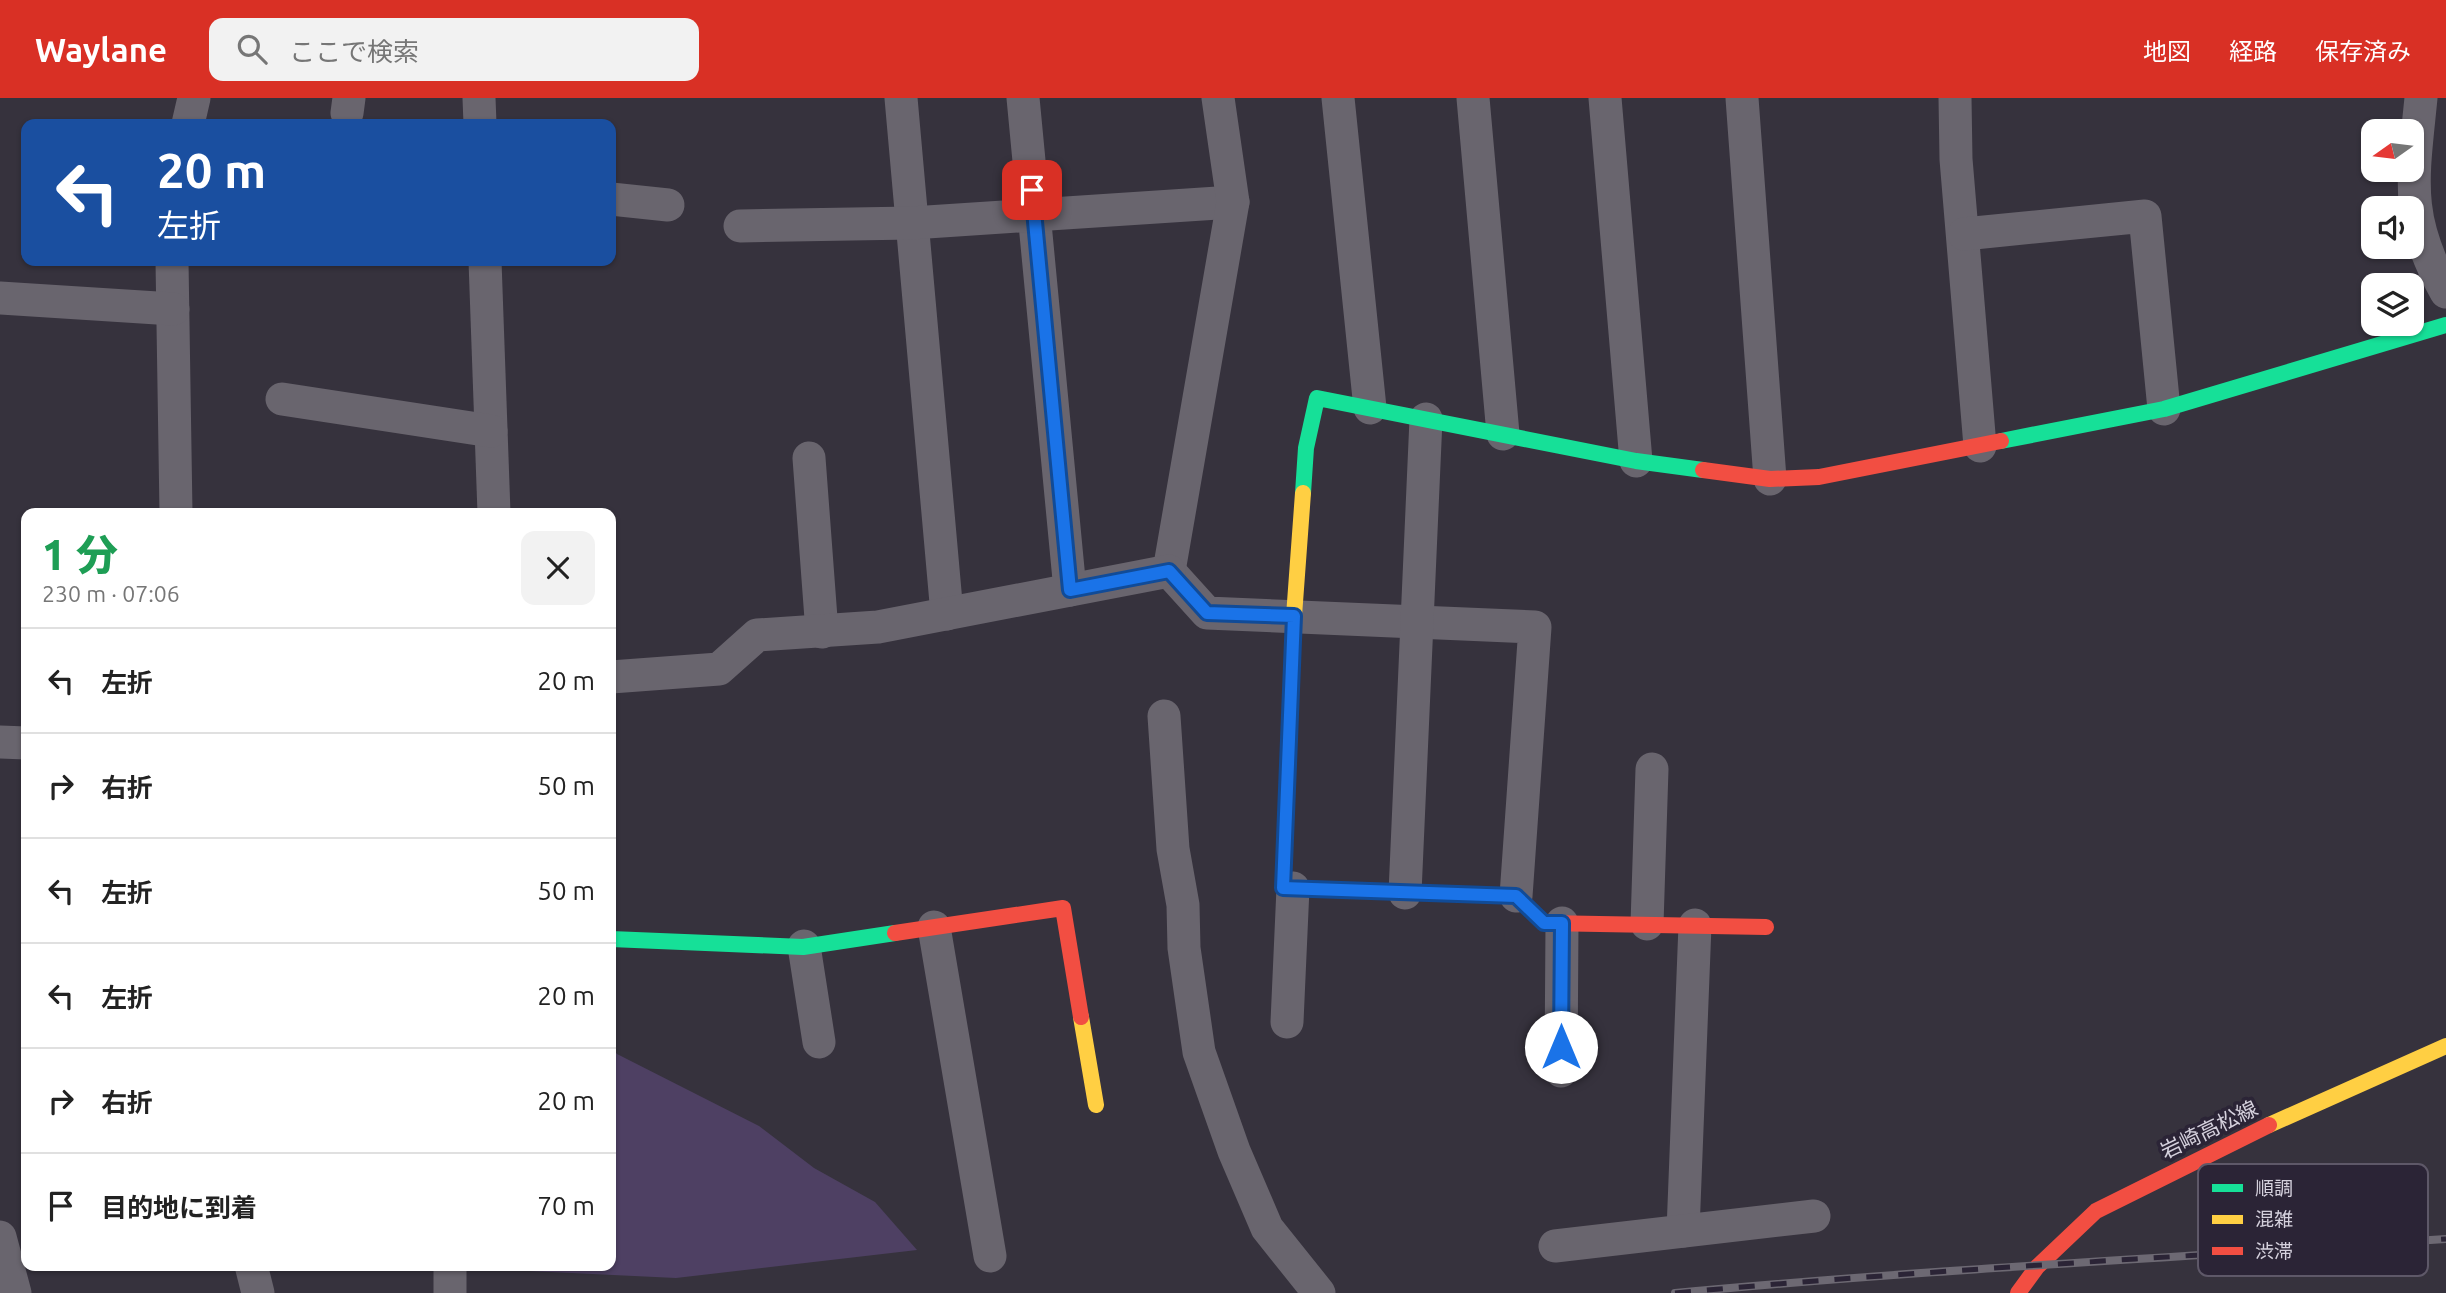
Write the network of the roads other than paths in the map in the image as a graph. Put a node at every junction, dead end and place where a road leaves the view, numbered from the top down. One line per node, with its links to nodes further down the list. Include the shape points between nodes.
1 (194, 98): 12 (street)
2 (479, 98): 13 (street)
3 (901, 98): 18 (street)
4 (1023, 98): 17 (street)
5 (1218, 98): 15 (street)
6 (1338, 98): 28 (street)
7 (1472, 98): 32 (street)
8 (1605, 98): 35 (street)
9 (1742, 98): 36 (street)
10 (1955, 98): 20 (street, via 1955,159)
11 (2421, 98): 23 (street, via 2412,184 2417,223)
12 (189, 119)
13 (480, 119)
14 (616, 200): 16 (street)
15 (1233, 202): 17 (street); 39 (street)
16 (668, 205)
17 (1034, 213): 18 (street); 40 (street)
18 (912, 223): 19 (street); 41 (street)
19 (740, 226)
20 (1964, 234): 29 (street, via 2145,216); 33 (street)
21 (173, 266): 25 (street)
22 (485, 266): 31 (street)
23 (2446, 292)
24 (0, 298): 25 (street)
25 (173, 309): 37 (street)
26 (2446, 325): 29 (street)
27 (282, 399): 31 (street)
28 (1370, 408): 30 (street); 42 (street, via 1317,398 1306,447)
29 (2164, 408): 33 (street)
30 (1426, 419): 32 (street); 43 (street)
31 (491, 431): 38 (street)
32 (1503, 434): 35 (street)
33 (1980, 446): 36 (street, via 1819,477)
34 (809, 458): 44 (street)
35 (1636, 461): 36 (street)
36 (1770, 479)
37 (176, 508)
38 (494, 508)
39 (1169, 571): 40 (street); 42 (street, via 1207,613)
40 (1070, 590): 41 (street)
41 (947, 614): 44 (street)
42 (1294, 616): 43 (street); 50 (street, via 1283,888)
43 (1418, 622): 51 (street); 52 (street, via 1535,627)
44 (822, 632): 45 (street, via 757,635 719,669)
45 (616, 677)
46 (1164, 716): 75 (street, via 1173,849 1199,1052 1267,1228)
47 (0, 742): 48 (street)
48 (21, 743)
49 (1652, 769): 54 (street)
50 (1293, 888): 51 (street); 60 (street)
51 (1405, 892): 52 (street)
52 (1516, 896): 53 (street, via 1544,923)
53 (1562, 923): 54 (street); 63 (street)
54 (1647, 924): 55 (street)
55 (1695, 925): 56 (street); 66 (street)
56 (1766, 926)
57 (934, 927): 59 (street); 64 (street, via 1063,908); 69 (street)
58 (616, 939): 59 (street)
59 (804, 946): 61 (street)
60 (1287, 1021)
61 (819, 1042)
62 (2446, 1046): 76 (street, 岩崎高松線, via 2219,1147 2096,1211 2037,1267)
63 (1561, 1071)
64 (1096, 1105)
65 (1814, 1216): 66 (street)
66 (1683, 1231): 68 (street)
67 (0, 1237): 72 (street)
68 (1555, 1246)
69 (990, 1256)
70 (252, 1271): 73 (street)
71 (450, 1271): 74 (street)
72 (15, 1293)
73 (258, 1293)
74 (450, 1293)
75 (1319, 1293)
76 (2018, 1293)

